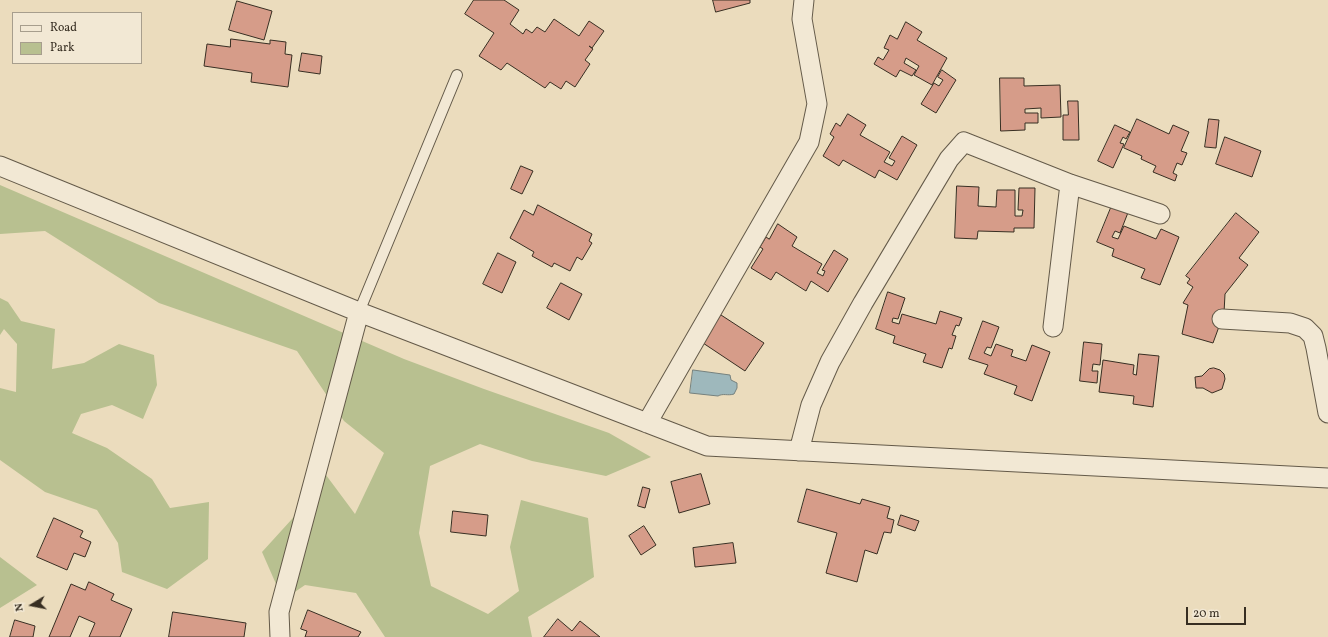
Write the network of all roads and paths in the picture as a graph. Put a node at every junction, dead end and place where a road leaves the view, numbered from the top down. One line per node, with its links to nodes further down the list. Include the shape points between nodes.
1 (804, 0): 10 (street, via 802,19 817,104 809,142)
2 (457, 75): 6 (lane)
3 (0, 166): 6 (street)
4 (1070, 184): 5 (street); 8 (street); 11 (street, via 964,142 949,159 830,362 811,405)
5 (1160, 214)
6 (359, 312): 10 (street); 13 (street, via 279,612)
7 (1222, 319): 9 (street, via 1290,323 1305,328 1313,336)
8 (1053, 327)
9 (1328, 413)
10 (647, 423): 11 (street, via 707,446)
11 (799, 451): 12 (street)
12 (1328, 478)
13 (280, 637)

